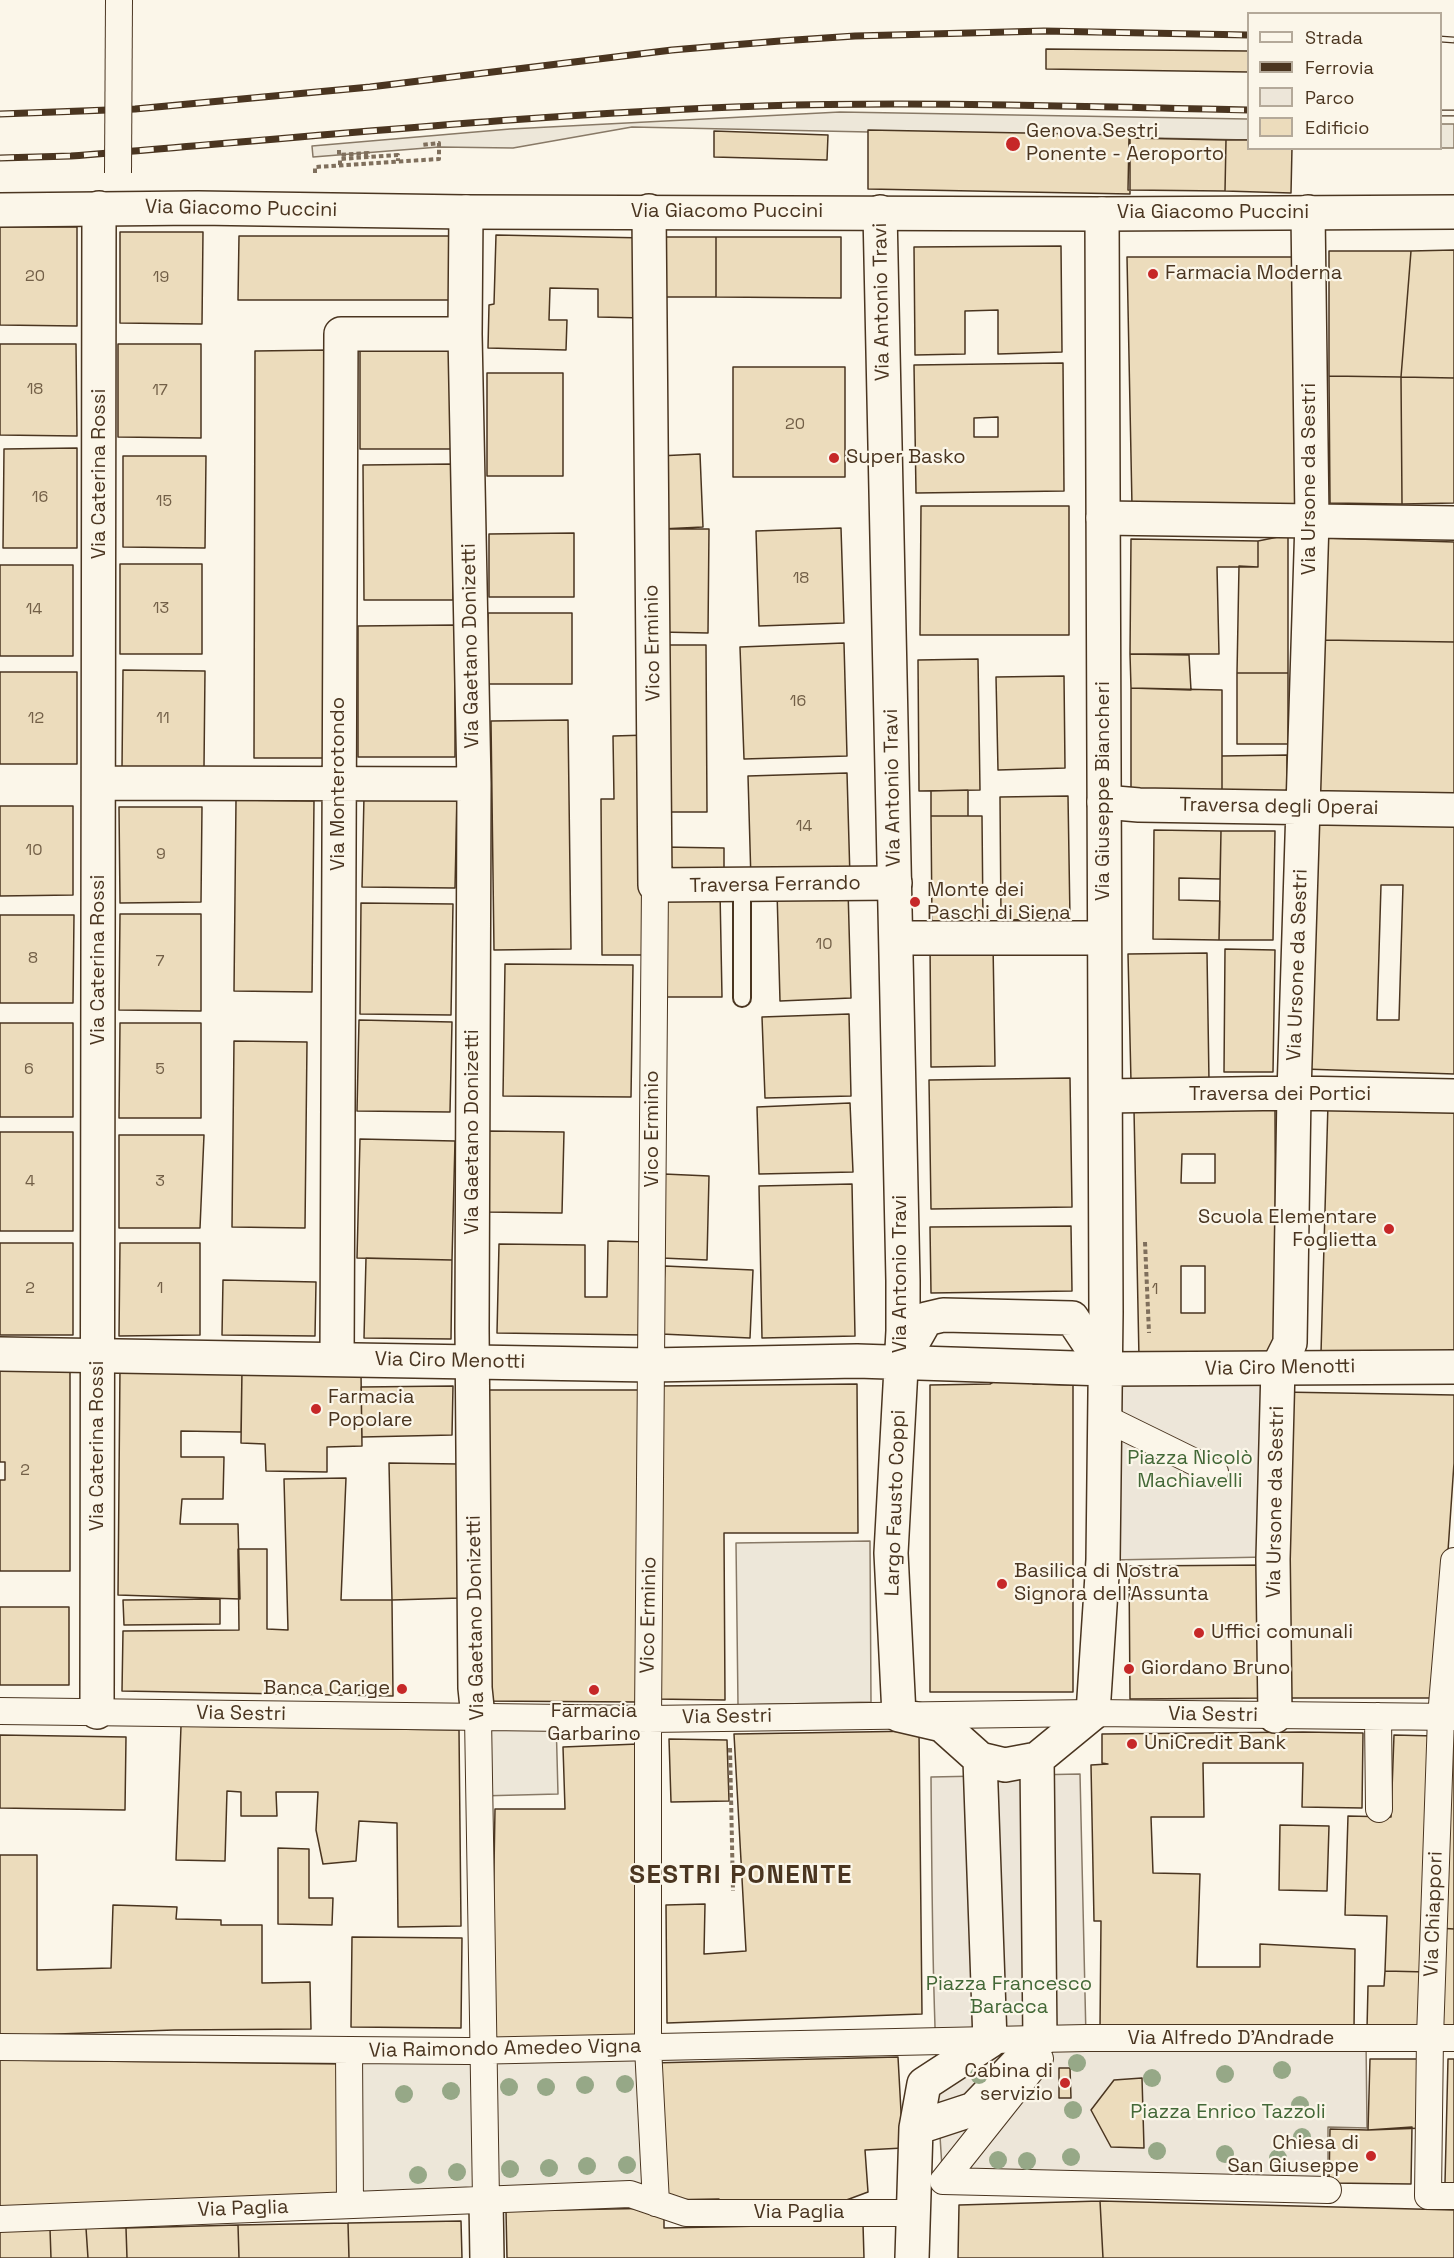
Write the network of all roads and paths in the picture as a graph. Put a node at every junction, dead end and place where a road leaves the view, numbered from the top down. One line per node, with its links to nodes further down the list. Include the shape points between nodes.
1 (119, 0): 7 (street, bridge)
2 (422, 145): 5 (path, via 438,143 440,159)
3 (339, 150): 4 (path, via 339,154 368,153)
4 (368, 157): 5 (path, via 398,155); 6 (path, via 340,159)
5 (398, 161): 6 (path)
6 (340, 165): 10 (path, via 315,167)
7 (118, 173)
8 (99, 208): 9 (street, Via Giacomo Puccini); 10 (street, Via Giacomo Puccini); 21 (street, Via Caterina Rossi)
9 (0, 210)
10 (317, 210): 12 (street, Via Giacomo Puccini)
11 (649, 211): 12 (street, Via Giacomo Puccini); 13 (street, Via Giacomo Puccini); 28 (street, Vico Erminio)
12 (466, 212): 17 (street, Via Gaetano Donizetti)
13 (880, 212): 16 (street, Via Giacomo Puccini); 27 (street, Via Antonio Travi)
14 (1308, 212): 15 (street, Via Giacomo Puccini); 16 (street, Via Giacomo Puccini); 19 (street, Via Ursone da Sestri)
15 (1454, 212)
16 (1102, 214): 18 (street, Via Giuseppe Biancheri)
17 (465, 334): 22 (street, Via Monterotondo, via 341,334); 23 (street, Via Gaetano Donizetti)
18 (1103, 518): 19 (street); 24 (street, Via Giuseppe Biancheri)
19 (1312, 521): 20 (street); 25 (street, Via Ursone da Sestri)
20 (1454, 523)
21 (100, 783): 22 (street); 37 (street, Via Caterina Rossi)
22 (339, 783): 23 (street); 38 (street, Via Monterotondo)
23 (474, 784): 39 (street, Via Gaetano Donizetti)
24 (1104, 802): 25 (street, Traversa degli Operai); 31 (street, Via Giuseppe Biancheri)
25 (1303, 808): 26 (street, Traversa degli Operai); 33 (street, Via Ursone da Sestri)
26 (1454, 810)
27 (895, 883): 29 (street, Traversa Ferrando); 30 (street, Via Antonio Travi)
28 (655, 885): 29 (street, Traversa Ferrando); 41 (street, Vico Erminio)
29 (742, 886): 32 (lane)
30 (897, 938): 31 (street); 40 (street, Via Antonio Travi)
31 (1104, 938): 34 (street, Via Giuseppe Biancheri)
32 (742, 998)
33 (1294, 1094): 34 (street, Traversa dei Portici); 35 (street, Traversa dei Portici); 43 (street, Via Ursone da Sestri, via 1290,1343)
34 (1106, 1096): 44 (street, Via Giuseppe Biancheri)
35 (1454, 1096)
36 (0, 1354): 37 (street, Via Ciro Menotti)
37 (98, 1356): 38 (street, Via Ciro Menotti); 49 (street, Via Caterina Rossi)
38 (337, 1359): 39 (street, Via Ciro Menotti)
39 (472, 1362): 41 (street, Via Ciro Menotti); 54 (street, Via Gaetano Donizetti)
40 (901, 1363): 41 (street, Via Ciro Menotti); 44 (street, Via Ciro Menotti); 44 (street, via 926,1319 943,1315 1072,1318); 51 (street, Largo Fausto Coppi, via 891,1553)
41 (651, 1365): 57 (street, Vico Erminio)
42 (1454, 1366): 43 (street, Via Ciro Menotti)
43 (1278, 1367): 44 (street, Via Ciro Menotti); 52 (street, Via Ursone da Sestri, via 1273,1560)
44 (1106, 1369): 45 (street, Via Giuseppe Biancheri)
45 (1105, 1418): 46 (street); 50 (street, Via Giuseppe Biancheri, via 1103,1560)
46 (1215, 1472)
47 (1454, 1561): 56 (street, Via Chiappori)
48 (0, 1711): 49 (street, Via Sestri)
49 (97, 1712): 54 (street, Via Sestri)
50 (1093, 1713): 51 (street, Via Sestri); 52 (street, Via Sestri); 59 (street)
51 (898, 1714): 55 (street, Via Sestri, via 789,1710); 58 (street, via 942,1725)
52 (1275, 1716): 53 (street, Via Sestri)
53 (1378, 1716): 56 (street, Via Sestri); 60 (street)
54 (478, 1717): 57 (street, Via Sestri); 67 (street, Via Gaetano Donizetti)
55 (729, 1717): 57 (street, Via Sestri); 61 (path)
56 (1448, 1717): 62 (street, Via Chiappori)
57 (648, 1719): 65 (street, Vico Erminio)
58 (980, 1759): 59 (street, via 1005,1766); 63 (street)
59 (1037, 1759): 63 (street)
60 (1379, 1809)
61 (733, 1891)
62 (1442, 2038): 63 (street, Via Alfredo D'Andrade); 70 (street, Via Chiappori, via 1428,2196)
63 (1024, 2040): 65 (street, Via Raimondo Amedeo Vigna); 68 (street, via 974,2109); 68 (street, via 924,2084); 69 (street, via 943,2181)
64 (0, 2047): 66 (street, Via Raimondo Amedeo Vigna)
65 (648, 2047): 67 (street, Via Raimondo Amedeo Vigna); 72 (street, Vico Erminio)
66 (349, 2050): 67 (street, Via Raimondo Amedeo Vigna); 73 (street)
67 (482, 2051): 71 (street, Via Gaetano Donizetti)
68 (916, 2128): 74 (street)
69 (1328, 2190)
70 (1454, 2196)
71 (486, 2200): 72 (street, Via Paglia, via 630,2194); 73 (street, Via Paglia); 76 (street)
72 (656, 2203): 74 (street, Via Paglia, via 686,2214)
73 (350, 2205): 75 (street, Via Paglia)
74 (912, 2213): 77 (street)
75 (0, 2219)
76 (487, 2258)
77 (912, 2258)

